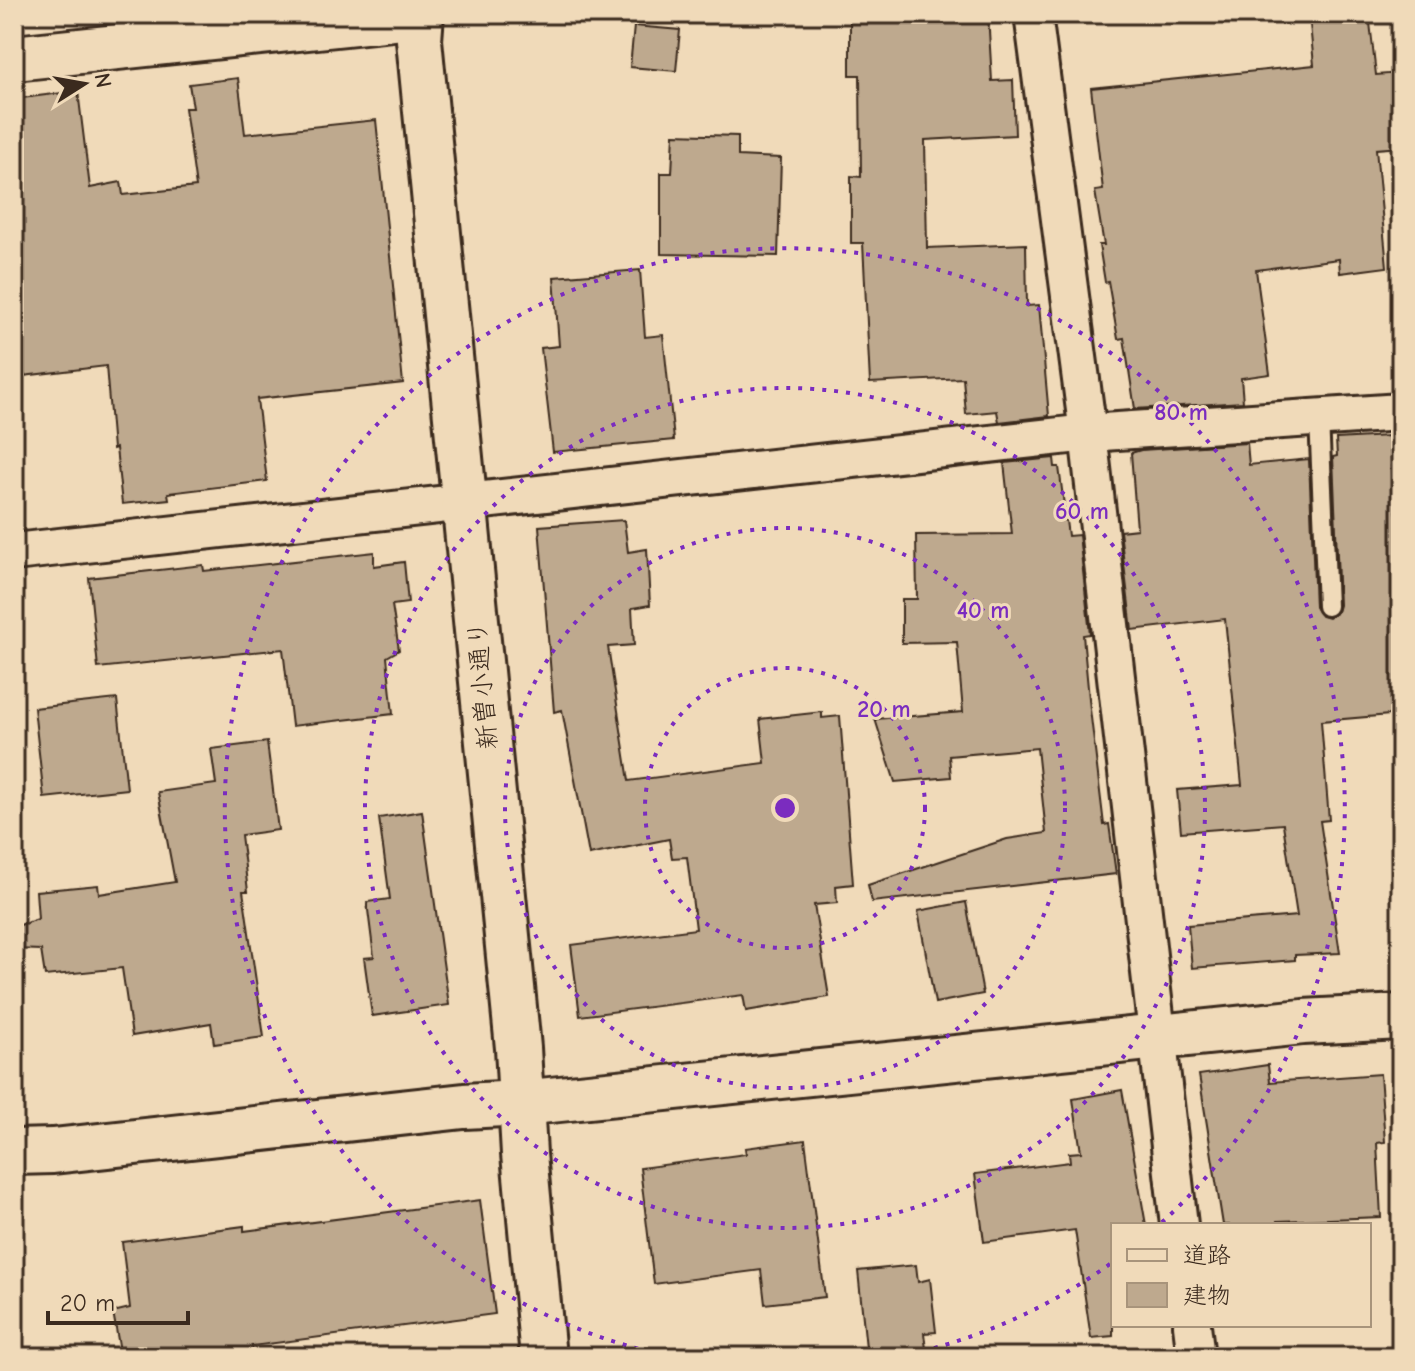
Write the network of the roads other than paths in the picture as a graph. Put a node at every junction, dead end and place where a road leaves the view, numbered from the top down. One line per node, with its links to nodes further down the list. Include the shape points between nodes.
1 (421, 14): 3 (street); 7 (street, 新曽小通り, via 419,40)
2 (1033, 14): 6 (street)
3 (14, 58)
4 (1401, 412): 5 (street)
5 (1319, 418): 6 (street); 9 (lane)
6 (1088, 433): 7 (street); 11 (street)
7 (466, 501): 8 (street); 12 (street, 新曽小通り)
8 (14, 552)
9 (1327, 606)
10 (1401, 1017): 11 (street)
11 (1157, 1038): 12 (street); 14 (street)
12 (521, 1103): 13 (street); 16 (street, 新曽小通り)
13 (14, 1152)
14 (1179, 1223)
15 (1192, 1327): 17 (street)
16 (543, 1357)
17 (1196, 1357)

